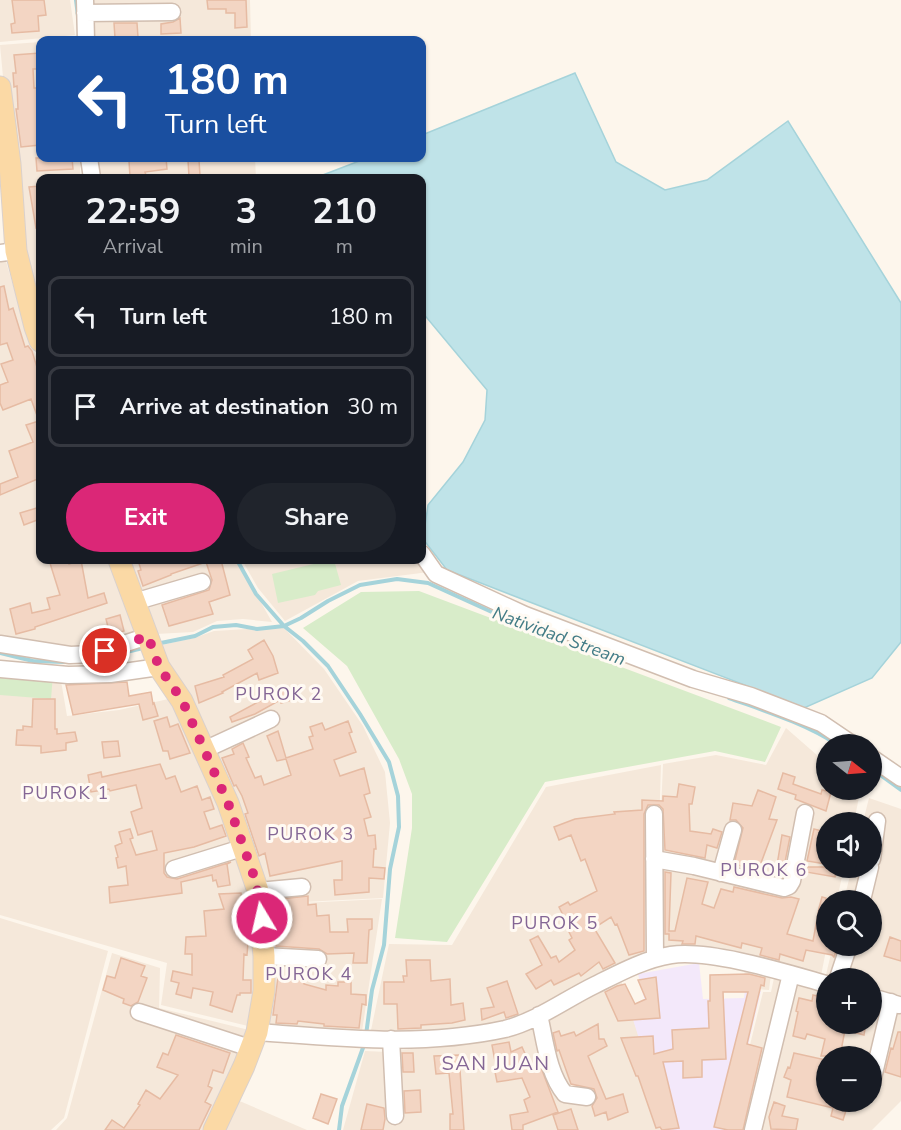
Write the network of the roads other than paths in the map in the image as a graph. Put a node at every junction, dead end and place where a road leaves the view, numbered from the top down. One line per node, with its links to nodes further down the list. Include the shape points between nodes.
1 (85, 7): 2 (street); 3 (street)
2 (172, 12)
3 (86, 36)
4 (0, 87): 5 (main road, via 10,164)
5 (8, 252): 6 (main road)
6 (36, 330)
7 (426, 560): 15 (street, via 436,574 525,615 693,680 751,696 821,723)
8 (120, 564): 10 (main road)
9 (202, 582): 10 (street)
10 (134, 602): 12 (main road)
11 (0, 644): 12 (street, via 70,655)
12 (152, 648): 13 (street, via 110,674); 16 (main road, via 182,700)
13 (0, 669)
14 (271, 719): 16 (street)
15 (837, 734)
16 (204, 750): 22 (main road)
17 (882, 765): 18 (street)
18 (901, 778)
19 (805, 813): 25 (street, via 789,886 779,888)
20 (654, 814): 23 (street)
21 (734, 830): 25 (street)
22 (244, 846): 24 (street); 27 (main road)
23 (654, 859): 25 (street); 30 (street)
24 (174, 869)
25 (721, 873)
26 (302, 887): 27 (street)
27 (258, 891): 28 (main road)
28 (264, 956): 29 (street); 37 (main road, via 264,991)
29 (318, 958)
30 (655, 958): 31 (street, via 690,954); 35 (street)
31 (790, 974): 32 (street); 42 (street)
32 (816, 981)
33 (896, 1004): 38 (street)
34 (139, 1012): 37 (street)
35 (539, 1015): 36 (street, via 491,1032 432,1039); 39 (street, via 560,1088 565,1094)
36 (383, 1039): 37 (street, via 348,1038); 40 (street)
37 (250, 1049): 41 (main road)
38 (882, 1050)
39 (587, 1097)
40 (395, 1116)
41 (214, 1130)
42 (753, 1130)

